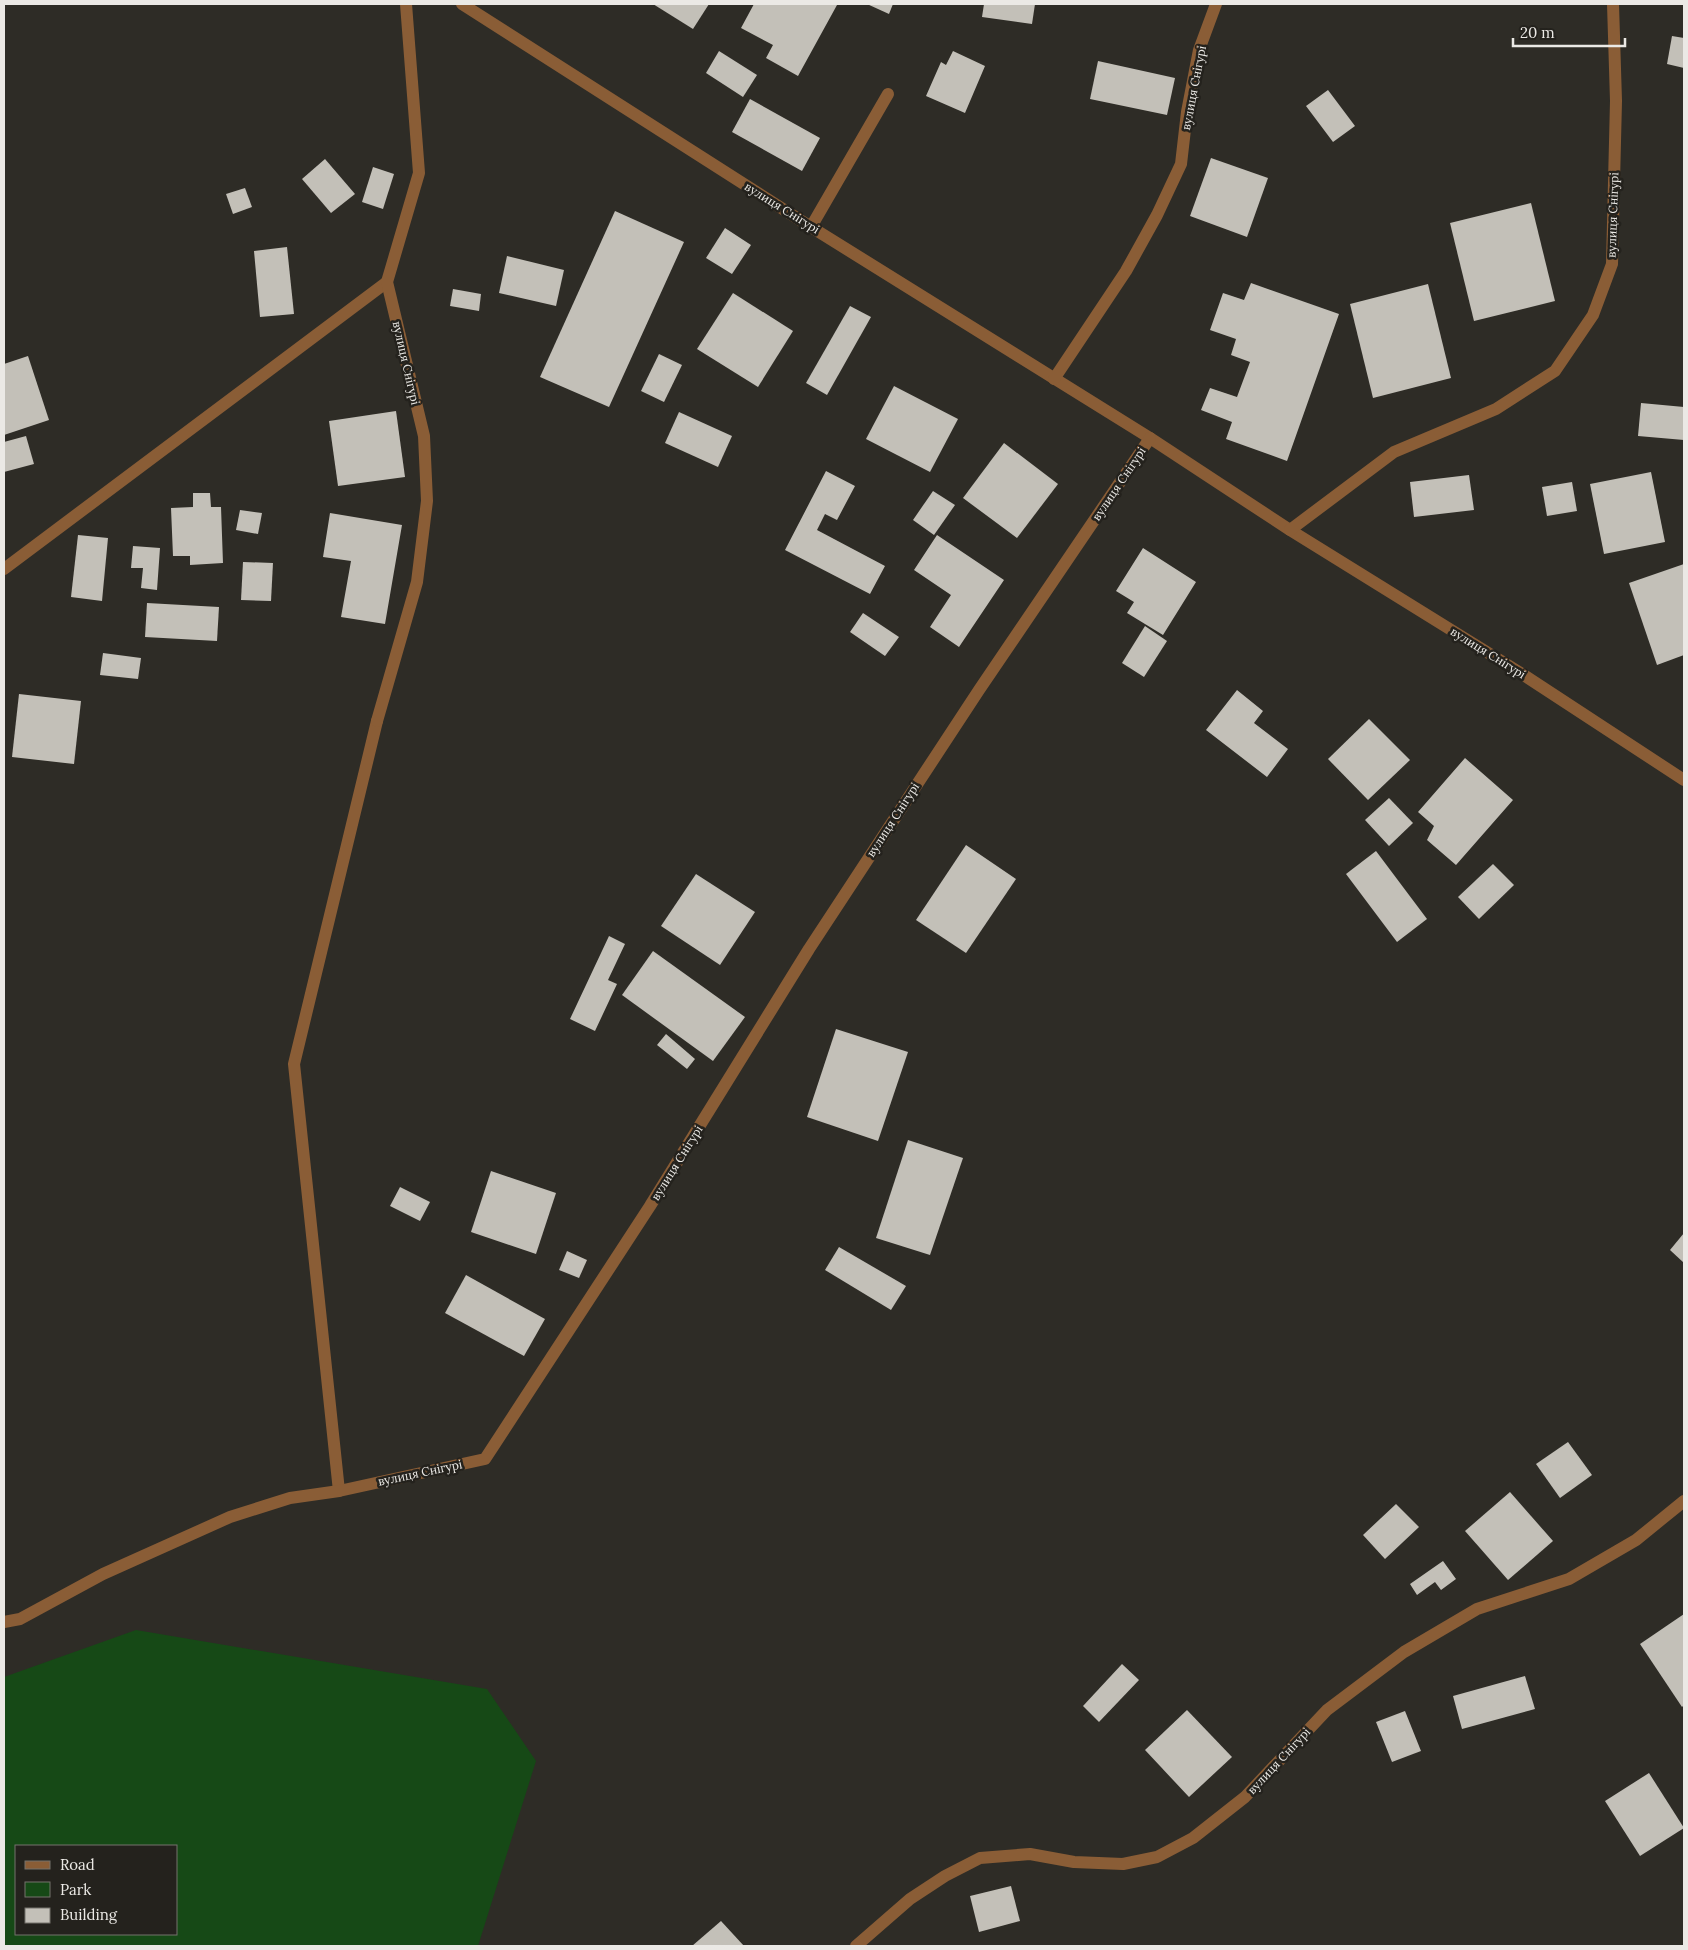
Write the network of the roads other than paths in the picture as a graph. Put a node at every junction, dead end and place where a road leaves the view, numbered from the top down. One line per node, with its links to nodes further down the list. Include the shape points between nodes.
1 (406, 4): 7 (street, вулиця Снігурі, via 419,173)
2 (462, 4): 6 (street, вулиця Снігурі)
3 (1216, 4): 8 (street, вулиця Снігурі, via 1199,50 1180,164 1126,271)
4 (1613, 4): 10 (street, вулиця Снігурі, via 1616,101 1612,264 1593,315 1555,370 1496,408 1394,452)
5 (888, 94): 6 (street)
6 (811, 227): 8 (street, вулиця Снігурі)
7 (387, 282): 11 (street); 13 (street, вулиця Снігурі, via 424,436 427,501 417,582 377,721 294,1064)
8 (1054, 379): 9 (street, вулиця Снігурі)
9 (1150, 438): 10 (street, вулиця Снігурі); 13 (street, вулиця Снігурі, via 809,949 650,1206 485,1459)
10 (1290, 530): 12 (street, вулиця Снігурі, via 1519,672)
11 (4, 569)
12 (1684, 780)
13 (339, 1491): 15 (street, вулиця Снігурі, via 290,1498 230,1517 103,1574 20,1618)
14 (1684, 1501): 16 (street, вулиця Снігурі, via 1636,1540 1569,1579 1477,1609 1404,1652 1327,1710 1245,1797 1193,1838 1157,1857 1123,1864 1074,1862 1030,1854 980,1858 910,1898)
15 (4, 1622)
16 (856, 1946)

